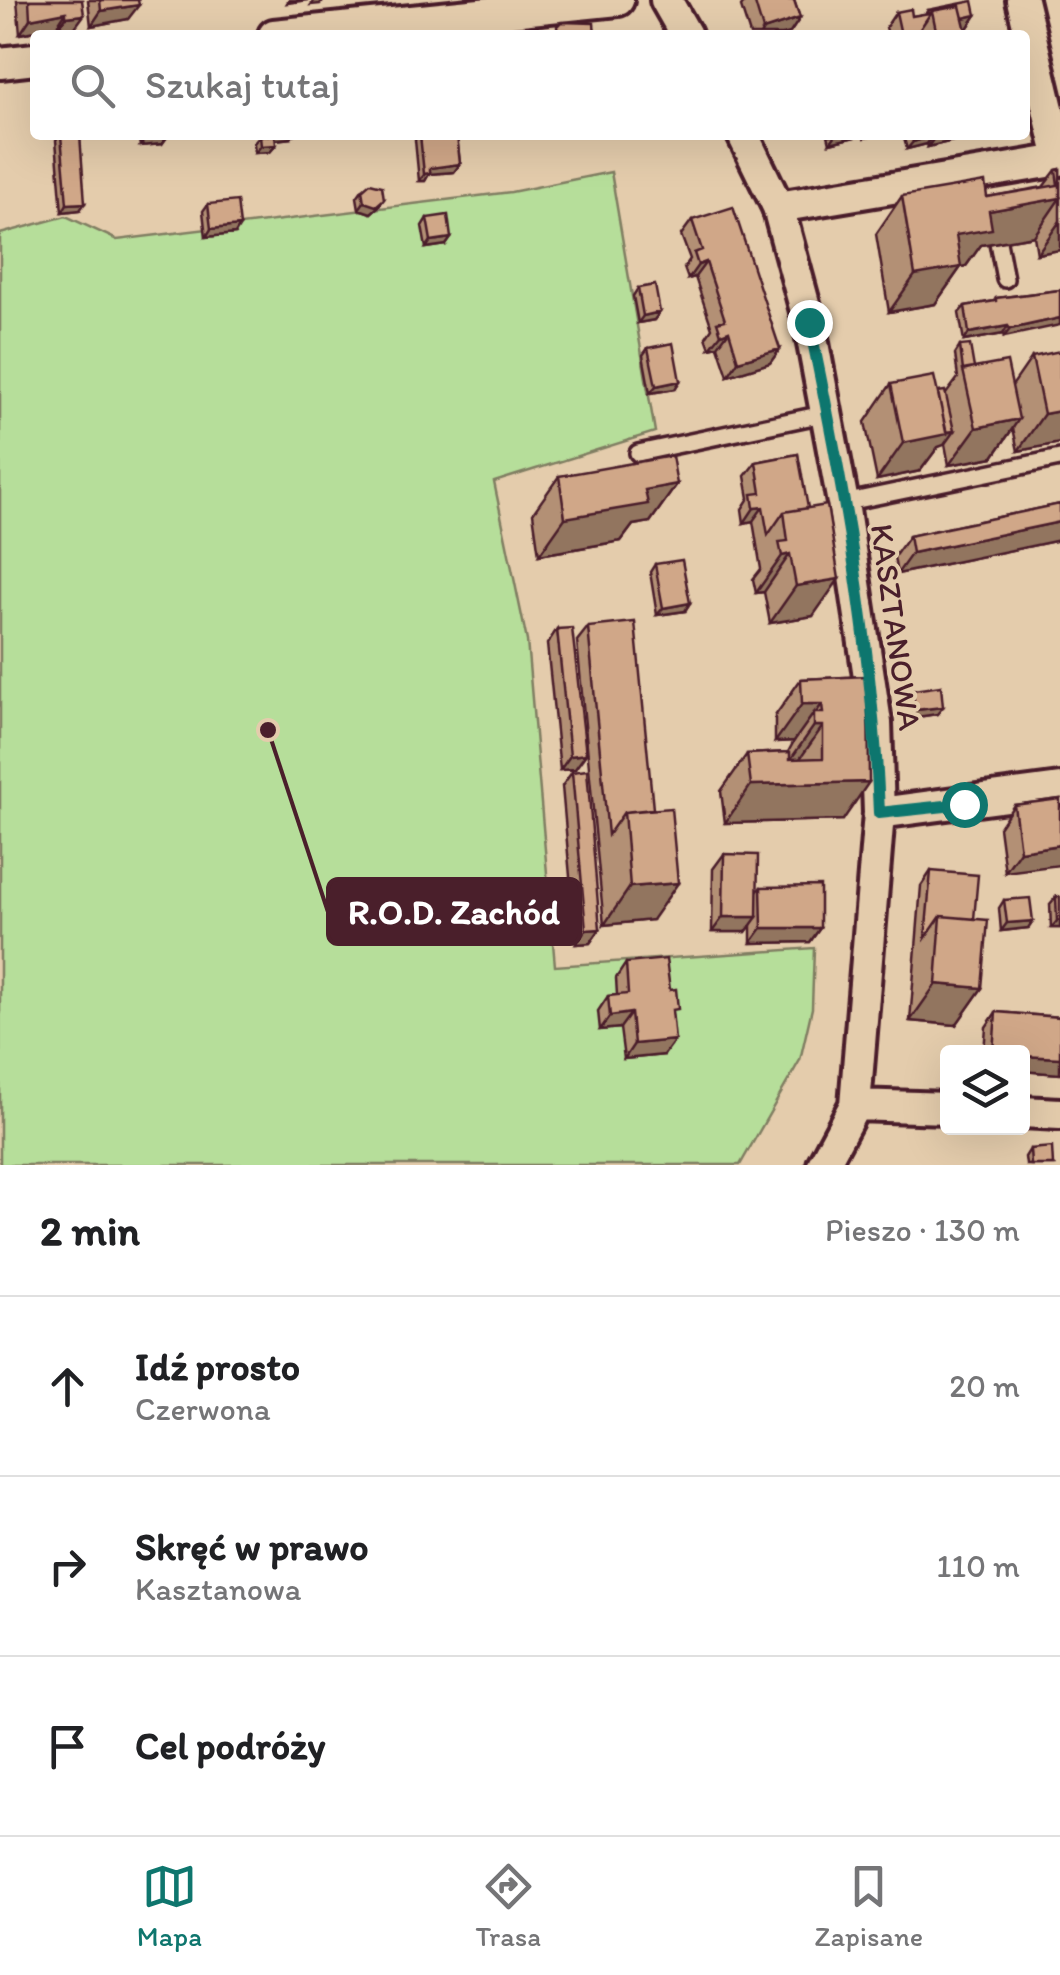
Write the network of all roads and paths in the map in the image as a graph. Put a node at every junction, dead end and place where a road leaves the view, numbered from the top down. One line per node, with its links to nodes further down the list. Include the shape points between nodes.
1 (618, 0): 4 (street)
2 (666, 0): 5 (street)
3 (1022, 0): 6 (street)
4 (323, 30)
5 (683, 30)
6 (1029, 30)
7 (1030, 33): 11 (street)
8 (30, 60): 9 (street)
9 (0, 63)
10 (744, 140): 12 (street, KASZTANOWA)
11 (1060, 159): 12 (street, via 987,182)
12 (778, 207): 15 (street, KASZTANOWA)
13 (998, 242): 14 (lane)
14 (1005, 279)
15 (828, 413): 16 (lane); 18 (street, KASZTANOWA)
16 (638, 453)
17 (1060, 458): 18 (lane)
18 (843, 503): 20 (street, KASZTANOWA, via 876,723)
19 (1060, 789): 20 (street)
20 (879, 813): 21 (street, KASZTANOWA)
21 (855, 1105): 22 (street); 25 (street, KASZTANOWA)
22 (940, 1108)
23 (1030, 1112): 24 (street)
24 (1060, 1114)
25 (834, 1156)

